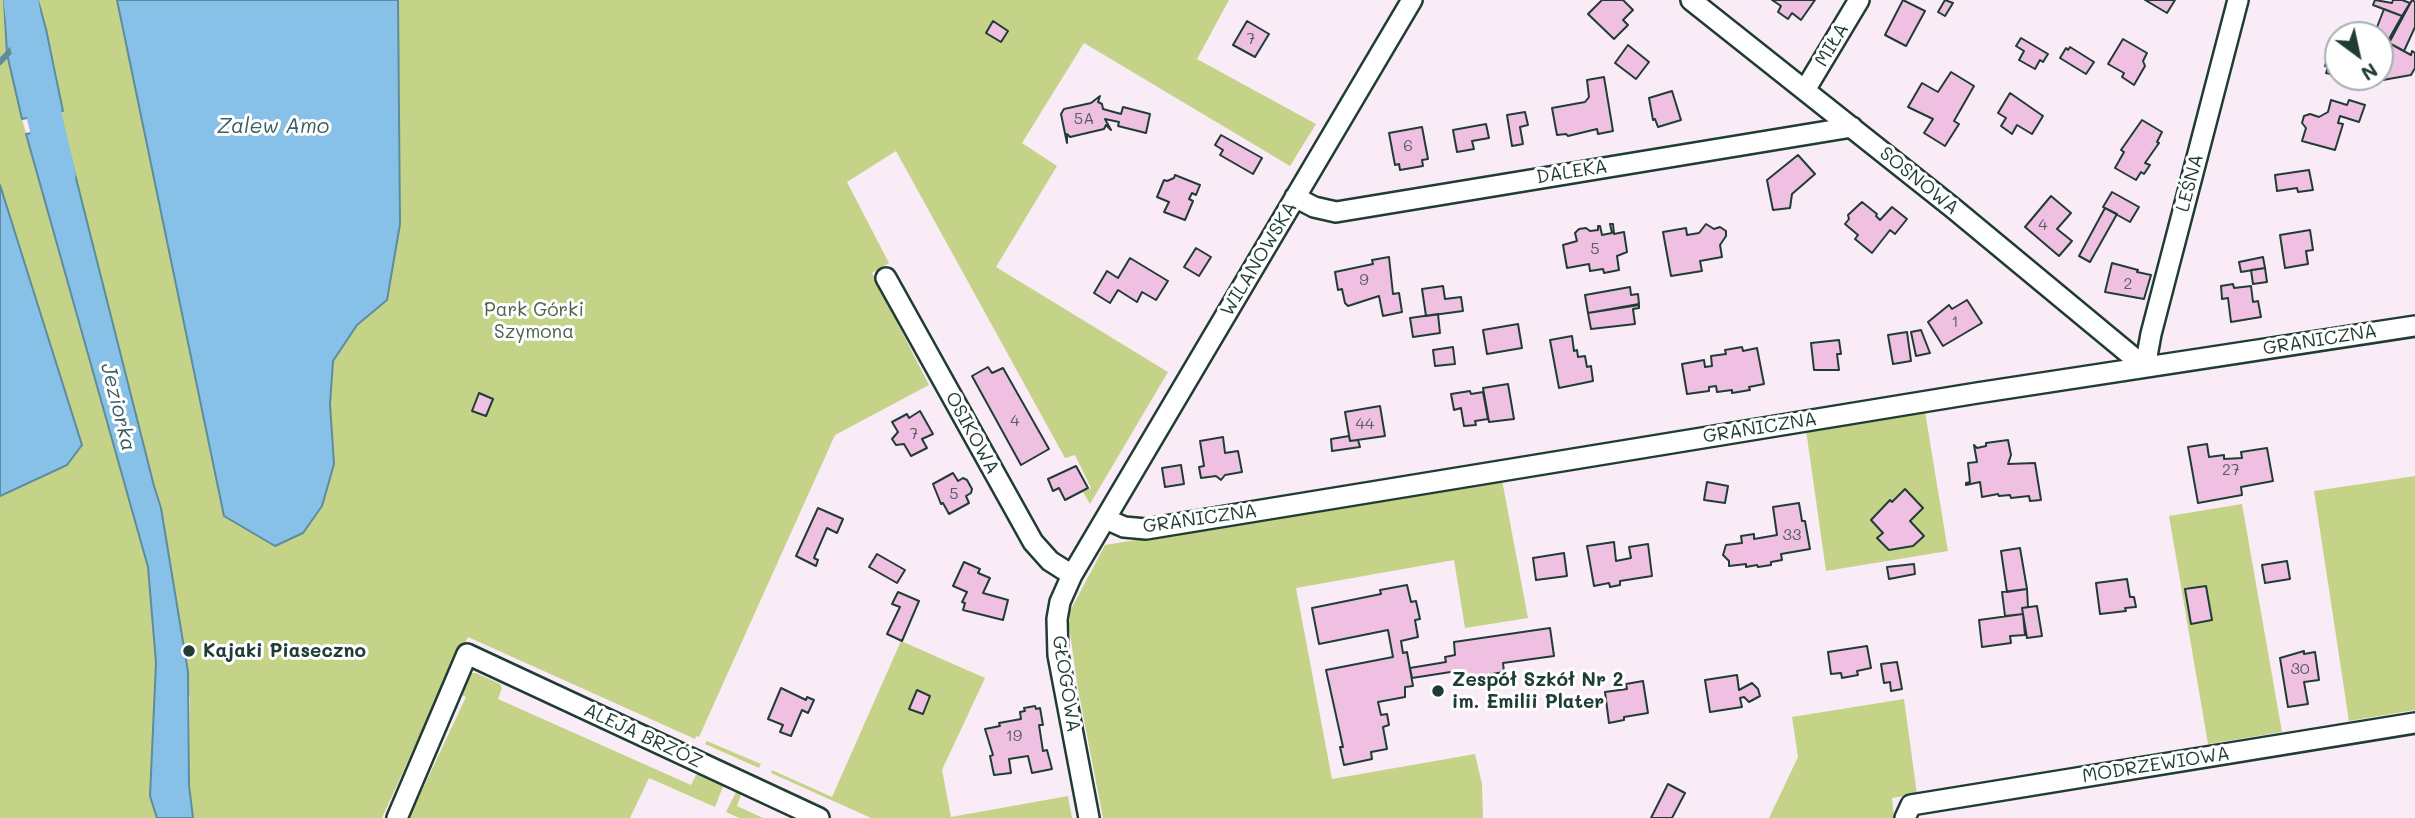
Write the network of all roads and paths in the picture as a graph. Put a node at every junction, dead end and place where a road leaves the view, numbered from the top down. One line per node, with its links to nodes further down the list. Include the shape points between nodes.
1 (1412, 0): 7 (street, WILANOWSKA)
2 (1691, 0): 5 (street, SOSNOWA)
3 (1859, 0): 5 (street, MIŁA)
4 (2238, 0): 10 (street, LEŚNA)
5 (1805, 90): 6 (street, SOSNOWA)
6 (1852, 127): 7 (street, DALEKA, via 1336,212 1314,208); 10 (street, SOSNOWA)
7 (1295, 197): 11 (street, WILANOWSKA)
8 (886, 278): 12 (street, OSIKOWA, via 1033,542 1050,561)
9 (2415, 326): 10 (street, GRANICZNA)
10 (2145, 367): 11 (street, GRANICZNA, via 1146,529)
11 (1106, 519): 12 (street, GŁOGOWA)
12 (1072, 575): 16 (street, GŁOGOWA, via 1057,619 1058,655)
13 (2415, 723): 17 (street, MODRZEWIOWA, via 1911,805)
14 (397, 818): 15 (street, ALEJA BRZÓZ, via 467,653)
15 (819, 818)
16 (1089, 818)
17 (1905, 818)

